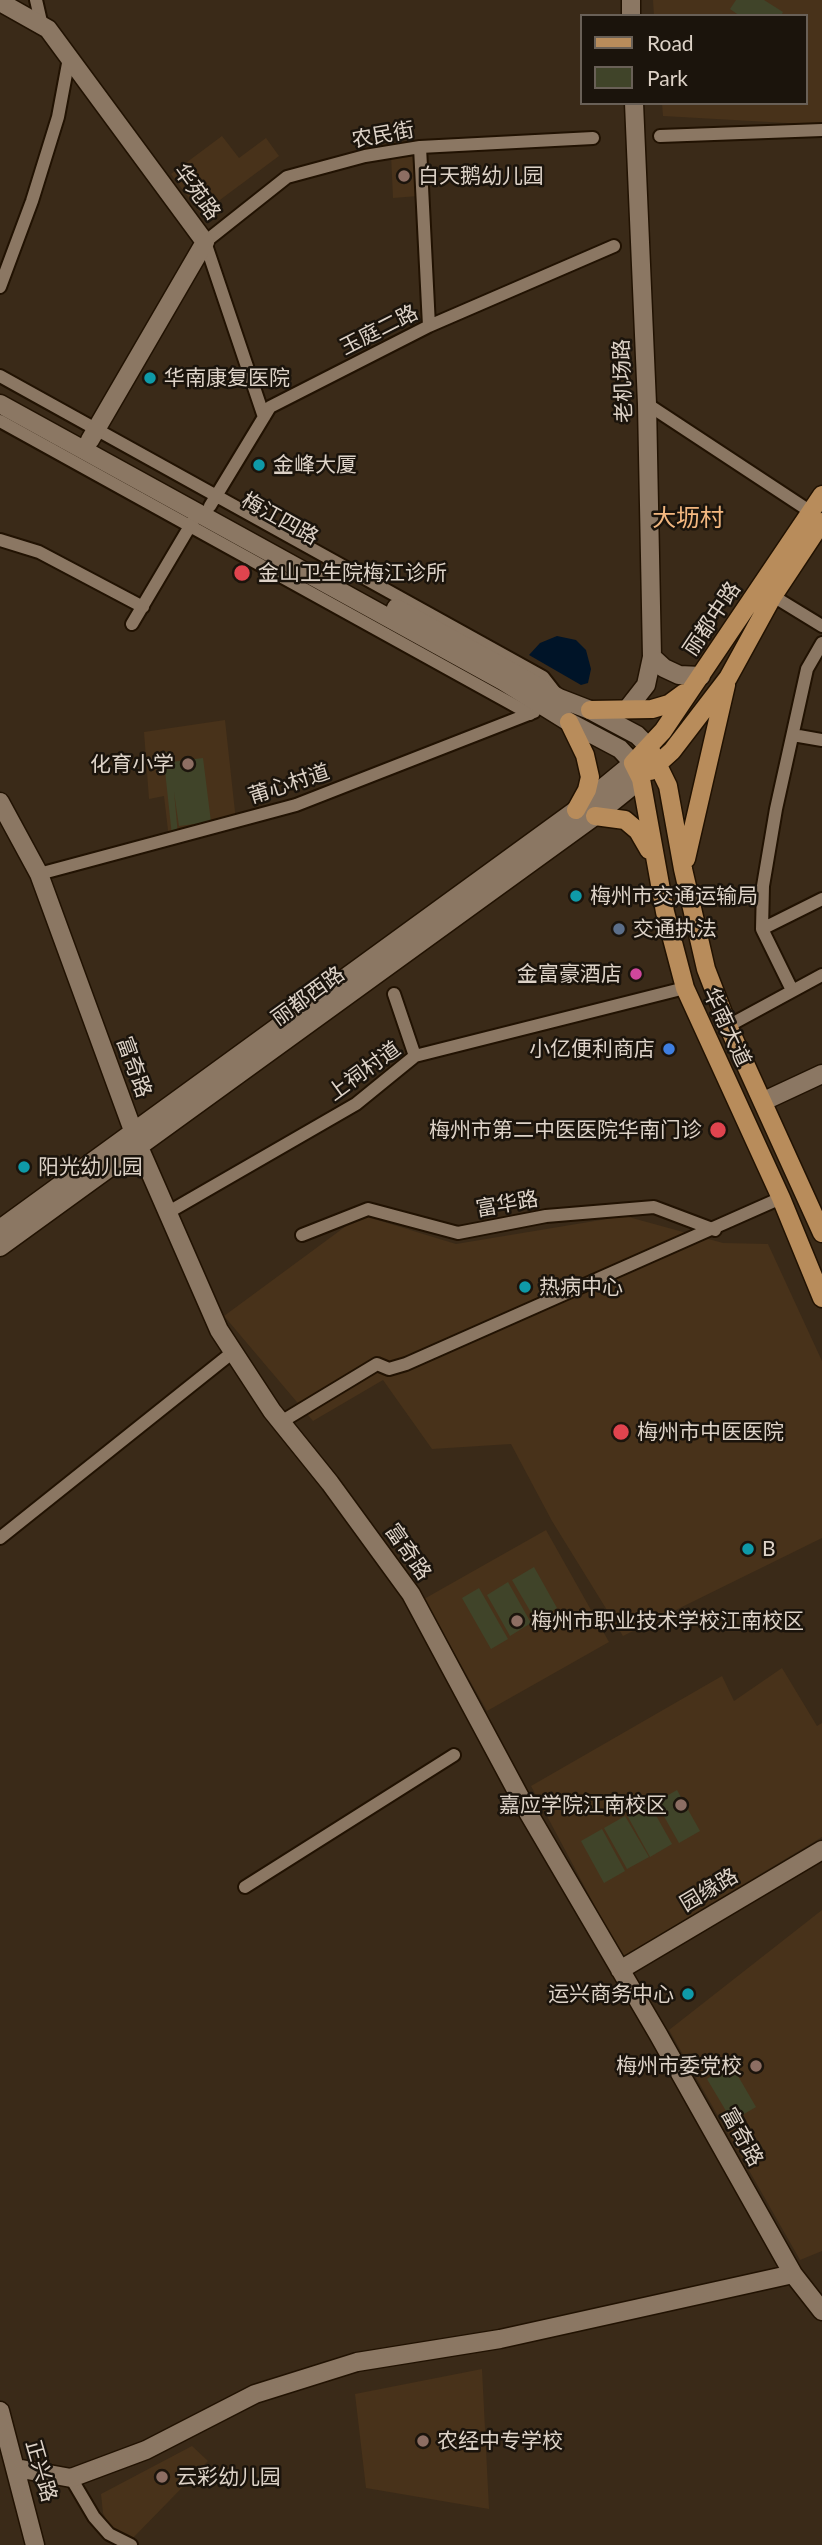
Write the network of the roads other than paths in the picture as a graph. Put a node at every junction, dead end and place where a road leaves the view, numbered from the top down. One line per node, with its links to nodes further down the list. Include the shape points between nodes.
1 (36, 0): 3 (street)
2 (0, 2): 3 (street, 华苑路)
3 (42, 26): 4 (street, 华苑路)
4 (69, 58): 10 (street, 华苑路); 12 (street, via 58,117)
5 (634, 105): 17 (street, 老机场路)
6 (822, 130): 7 (street)
7 (660, 136)
8 (593, 138): 9 (street, 农民街)
9 (420, 147): 10 (street, 农民街, via 287,177); 13 (street)
10 (205, 242): 18 (street); 20 (street, 华苑路)
11 (614, 246): 13 (street, 玉庭二路)
12 (0, 287)
13 (429, 326): 18 (street, 玉庭二路, via 270,407)
14 (0, 376): 33 (street, via 544,677)
15 (0, 391): 20 (street, 梅江四路)
16 (0, 404): 33 (street, 梅江四路)
17 (647, 404): 23 (street); 30 (street, 老机场路)
18 (264, 418): 22 (street, 玉庭二路)
19 (0, 421): 33 (street)
20 (90, 440): 22 (street, 梅江四路)
21 (822, 495): 23 (main road, 丽都中路)
22 (207, 505): 26 (street, 玉庭二路); 33 (street, 梅江四路)
23 (818, 525): 25 (main road, 丽都中路); 31 (main road, 丽都中路)
24 (0, 540): 26 (street, via 39,552)
25 (773, 596): 28 (street); 32 (main road, 丽都中路)
26 (143, 607): 27 (street, 玉庭二路)
27 (132, 624)
28 (822, 626)
29 (822, 643): 37 (street, via 807,669)
30 (652, 657): 31 (street, via 679,676); 34 (street, 老机场路, via 646,685)
31 (701, 676): 34 (main road, via 669,704); 39 (main road, 丽都中路)
32 (728, 678): 40 (main road, 丽都中路); 46 (main road)
33 (544, 706): 35 (street, 梅江四路); 36 (street, 梅江四路); 47 (street, 莆心村道, via 296,805)
34 (628, 708): 35 (main road)
35 (590, 710): 39 (street, 梅江四路, via 637,735)
36 (569, 722): 41 (street, 梅江四路, via 620,749); 43 (main road, via 590,777)
37 (793, 735): 38 (street); 49 (street, via 763,886)
38 (822, 740)
39 (649, 747): 40 (main road, 华南大道); 41 (main road, 丽都中路)
40 (658, 764): 41 (main road, 丽都中路); 46 (main road, 华南大道, via 668,786)
41 (636, 771): 43 (street, 丽都西路); 44 (street, 丽都西路); 45 (main road, 华南大道)
42 (0, 802): 47 (street, 富奇路)
43 (576, 810): 58 (street, 丽都西路)
44 (595, 816): 45 (main road, via 625,820 645,841); 58 (street, 丽都西路)
45 (655, 863): 51 (main road, 华南大道)
46 (683, 869): 54 (main road, 华南大道, via 706,969)
47 (39, 874): 58 (street, 富奇路)
48 (822, 900): 49 (street)
49 (762, 929): 52 (street)
50 (822, 975): 54 (street)
51 (685, 988): 55 (street, 上祠村道); 59 (main road, 华南大道)
52 (791, 988)
53 (394, 994): 55 (street)
54 (728, 1026): 57 (main road, 华南大道)
55 (415, 1056): 60 (street, 上祠村道, via 356,1104)
56 (822, 1073): 57 (street)
57 (764, 1101): 63 (main road, 华南大道)
58 (136, 1139): 60 (street, 富奇路); 61 (street, 丽都西路); 65 (street, 丽都西路)
59 (780, 1198): 66 (main road, 华南大道); 69 (street, via 406,1364 389,1369 377,1364)
60 (167, 1213): 68 (street, 富奇路)
61 (0, 1229)
62 (722, 1233): 64 (street, 富华路, via 654,1207 547,1216 458,1233 368,1209)
63 (822, 1233)
64 (302, 1236)
65 (0, 1247)
66 (814, 1257): 67 (main road, 华南大道)
67 (822, 1298)
68 (233, 1352): 69 (street, 富奇路); 70 (street)
69 (281, 1422): 74 (street, 富奇路, via 411,1594 529,1814)
70 (0, 1538)
71 (454, 1755): 73 (street)
72 (822, 1850): 74 (street, 园缘路)
73 (245, 1887)
74 (620, 1970): 75 (street, 富奇路)
75 (793, 2274): 76 (street, 富奇路); 79 (street, via 500,2339 357,2362 255,2394 146,2450)
76 (822, 2311)
77 (0, 2411): 78 (street, 正兴路)
78 (16, 2468): 79 (street); 80 (street, 正兴路)
79 (71, 2478): 81 (street, via 109,2534)
80 (35, 2545)
81 (131, 2545)

